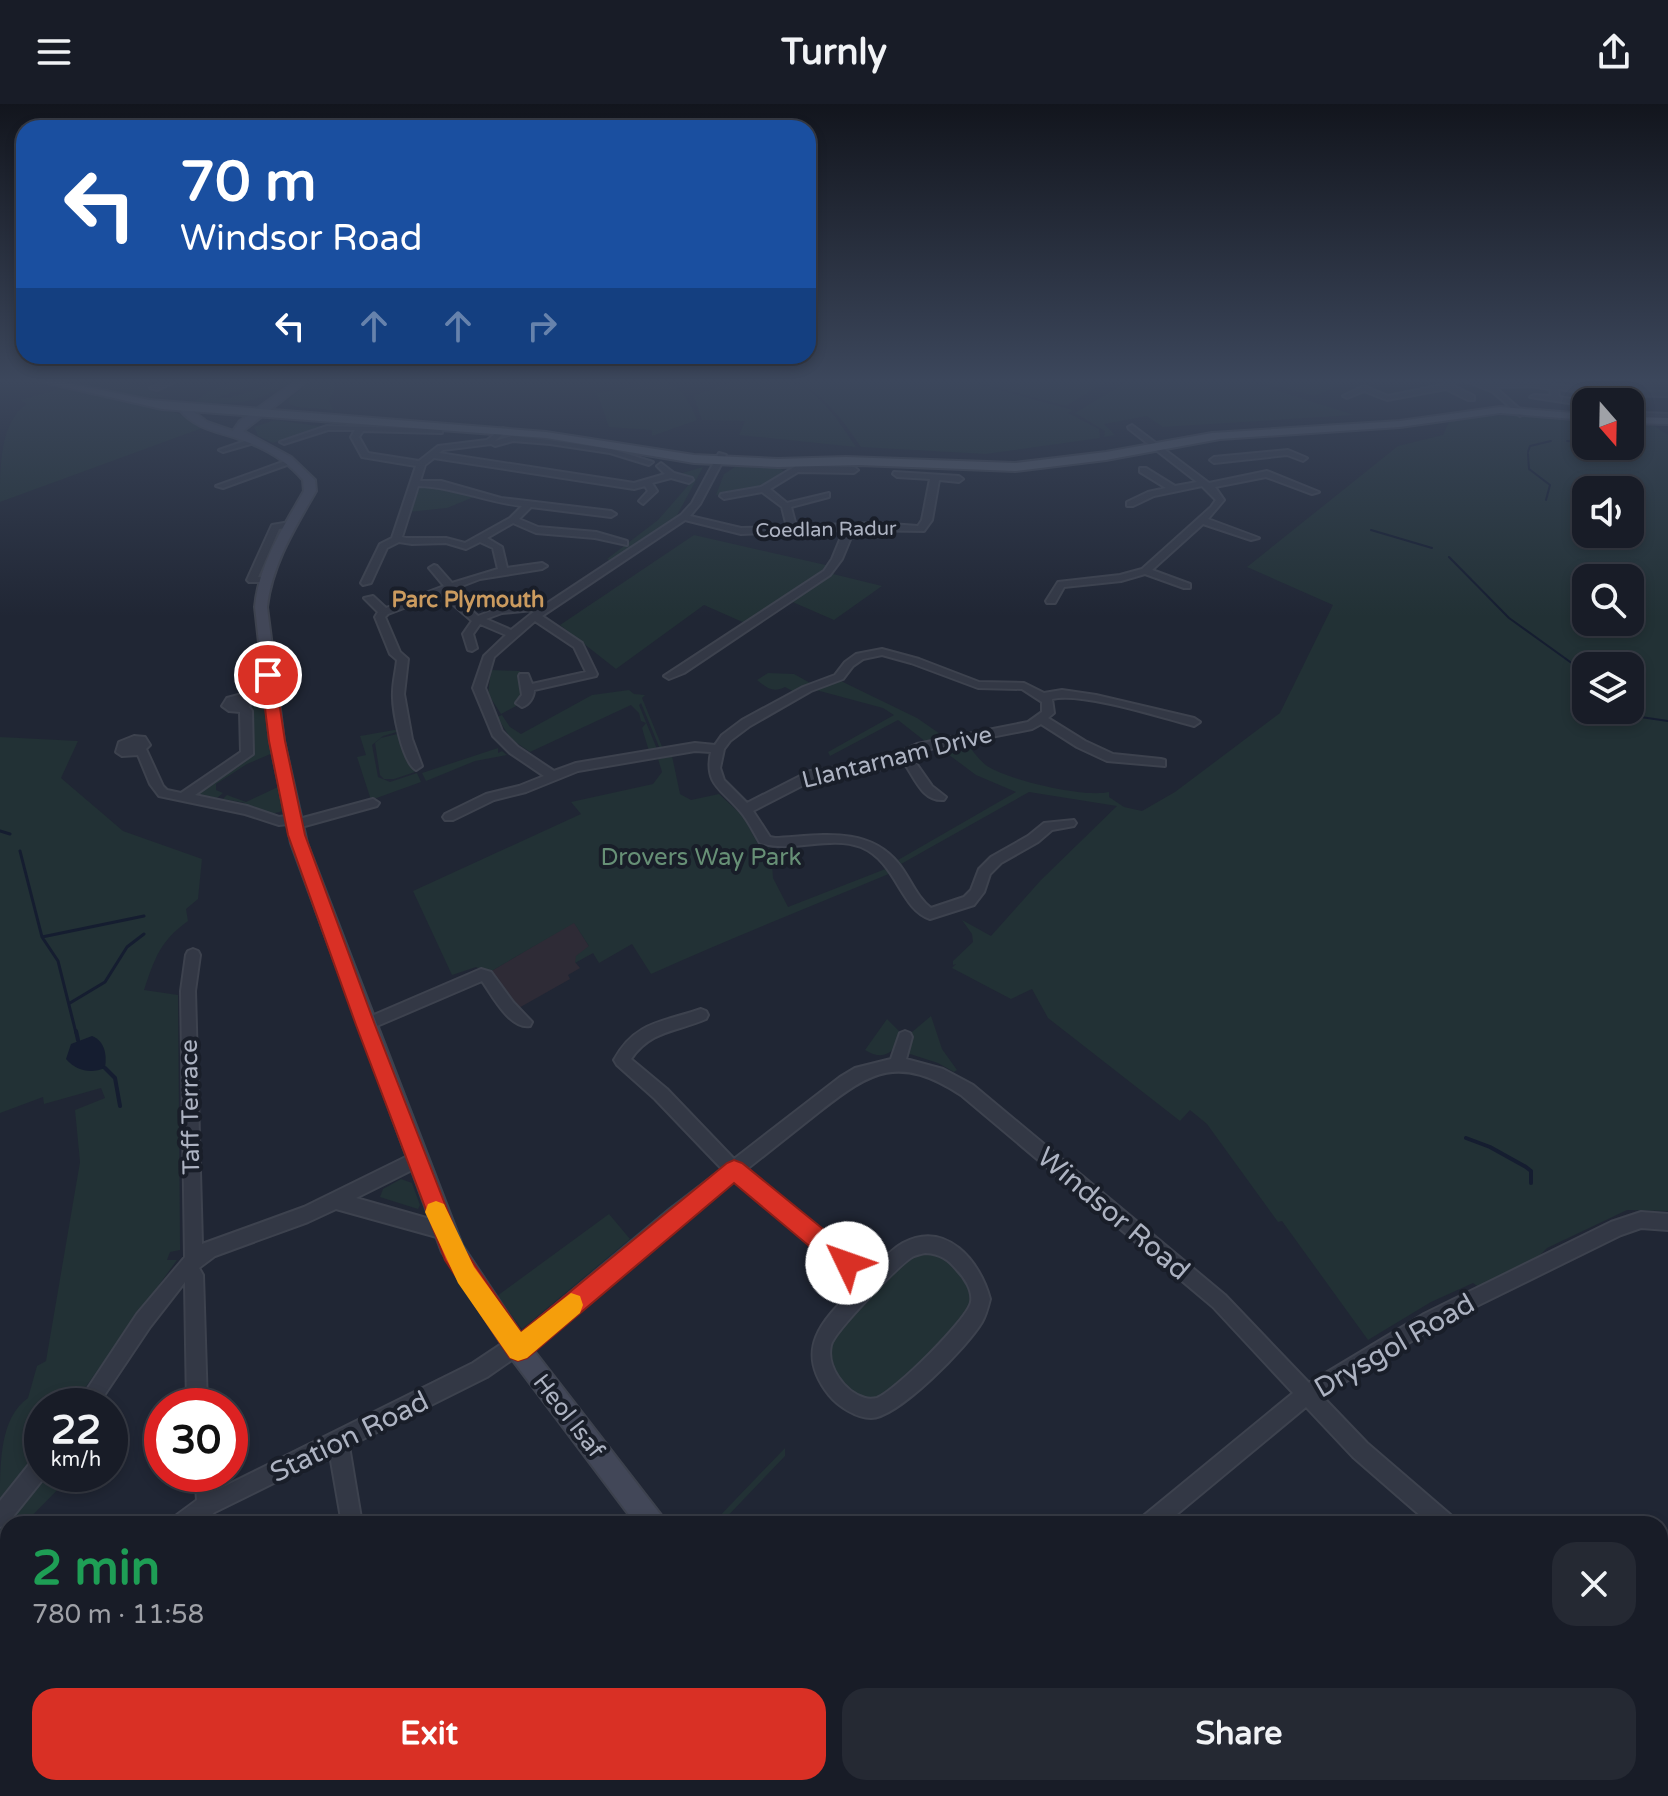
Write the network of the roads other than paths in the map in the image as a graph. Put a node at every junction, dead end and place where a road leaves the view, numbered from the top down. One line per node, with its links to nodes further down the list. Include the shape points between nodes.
1 (285, 459): 13 (main road)
2 (390, 459): 15 (street)
3 (428, 459): 15 (street)
4 (460, 459): 26 (street)
5 (637, 459): 14 (street)
6 (720, 459): 39 (street)
7 (737, 459): 17 (main road)
8 (1067, 459): 17 (main road, via 1023,466)
9 (1173, 459): 27 (street)
10 (1222, 459): 12 (street)
11 (1247, 459): 20 (street)
12 (1214, 460)
13 (291, 462): 28 (street); 79 (main road, Heol Isaf, via 311,488 265,580 261,607 277,741)
14 (649, 462)
15 (421, 464): 25 (street)
16 (661, 466): 21 (street)
17 (856, 466): 29 (street, via 796,469)
18 (1143, 470): 30 (street)
19 (897, 474): 22 (street)
20 (1267, 474): 27 (street); 31 (street)
21 (671, 475): 24 (street); 26 (street)
22 (935, 477): 23 (street); 42 (street, Coedlan Radur, via 921,529)
23 (959, 479)
24 (689, 480)
25 (416, 483): 35 (street); 46 (street)
26 (648, 484): 34 (street, via 653,491)
27 (1205, 484): 30 (street); 41 (street, via 1220,500)
28 (220, 486)
29 (764, 489): 33 (street); 37 (street)
30 (1173, 489): 36 (street)
31 (1315, 492)
32 (826, 495): 37 (street)
33 (724, 496)
34 (643, 501)
35 (529, 504): 38 (street); 40 (street)
36 (1130, 504)
37 (786, 506): 43 (street)
38 (611, 514)
39 (684, 517): 43 (street, Coedlan Radur, via 741,531); 58 (street)
40 (513, 520): 44 (street); 47 (street, via 536,530)
41 (1201, 520): 45 (street); 51 (street)
42 (850, 527): 43 (street, Coedlan Radur); 62 (street, via 827,573)
43 (792, 530)
44 (480, 538): 46 (street, via 466,546 447,538); 50 (street, via 497,547)
45 (1254, 538)
46 (398, 539): 52 (street, via 383,546)
47 (624, 543)
48 (542, 566): 50 (street)
49 (434, 568): 54 (street)
50 (503, 571): 54 (street)
51 (1145, 571): 53 (street); 56 (street, via 1061,584)
52 (366, 583)
53 (1187, 586)
54 (446, 589): 57 (street); 59 (street)
55 (369, 598): 57 (street)
56 (1051, 601)
57 (384, 612): 72 (street, via 380,619 395,654 404,661 398,694)
58 (532, 612): 59 (street, via 501,610); 60 (street); 64 (street, via 578,645 592,674 526,682 528,695)
59 (478, 620): 60 (street); 61 (street, via 468,634)
60 (510, 633): 73 (street, via 485,664 479,688 482,701 499,737)
61 (472, 648)
62 (669, 676)
63 (1044, 697): 66 (street, via 1049,710); 67 (street, via 1084,696); 68 (street, Llantarnam Drive, via 1024,686 978,685 915,661 869,652 854,659 835,680 807,689 737,728)
64 (522, 703)
65 (241, 707): 74 (street, via 246,711 247,754)
66 (1043, 720): 70 (street, Llantarnam Drive); 71 (street, via 1111,758)
67 (1194, 722)
68 (718, 749): 73 (street, via 695,747 576,767); 77 (street, via 714,768 719,782)
69 (141, 750): 74 (street, via 159,791)
70 (904, 755): 75 (street, via 925,789); 77 (street, Llantarnam Drive, via 873,767 807,776)
71 (1161, 763)
72 (416, 766)
73 (553, 776): 78 (street)
74 (185, 796): 79 (street)
75 (940, 797)
76 (373, 803): 79 (street)
77 (746, 809): 80 (street, via 768,842 849,840 877,847 930,914 969,901 996,860 1054,823)
78 (449, 817)
79 (294, 822): 84 (main road, Heol Isaf)
80 (1070, 823)
81 (193, 955): 92 (street, Taff Terrace, via 188,991)
82 (701, 1015): 88 (street, via 645,1031 622,1060)
83 (525, 1022): 84 (street, via 481,975)
84 (365, 1025): 87 (main road, Heol Isaf)
85 (905, 1037): 86 (street)
86 (897, 1064): 88 (street, Windsor Road, via 858,1074); 97 (street, Windsor Road, via 934,1071 967,1090 1219,1301)
87 (416, 1160): 89 (street); 91 (main road, Heol Isaf)
88 (734, 1170): 93 (street); 94 (street, Windsor Road)
89 (337, 1201): 91 (street); 92 (street, via 210,1249)
90 (1668, 1222): 97 (street, Drysgol Road, via 1641,1220 1617,1228 1430,1320)
91 (444, 1231): 94 (main road, Heol Isaf, via 466,1275)
92 (191, 1263): 95 (street); 96 (street, Taff Terrace)
93 (871, 1285): 93 (street, via 908,1250 929,1244 946,1249 972,1272 981,1299 972,1320 898,1398 874,1409 838,1390 825,1374 820,1356 829,1329)
94 (517, 1348): 98 (street, Station Road); 105 (main road, Heol Isaf)
95 (99, 1388)
96 (197, 1388)
97 (1309, 1395): 106 (street, Drysgol Road); 107 (street, Windsor Road, via 1380,1469)
98 (338, 1441): 101 (street, Station Road); 104 (street)
99 (24, 1487): 102 (street)
100 (207, 1492): 101 (street)
101 (208, 1505): 103 (street, Station Road)
102 (1, 1516)
103 (192, 1516)
104 (351, 1516)
105 (646, 1516)
106 (1159, 1516)
107 (1436, 1516)

